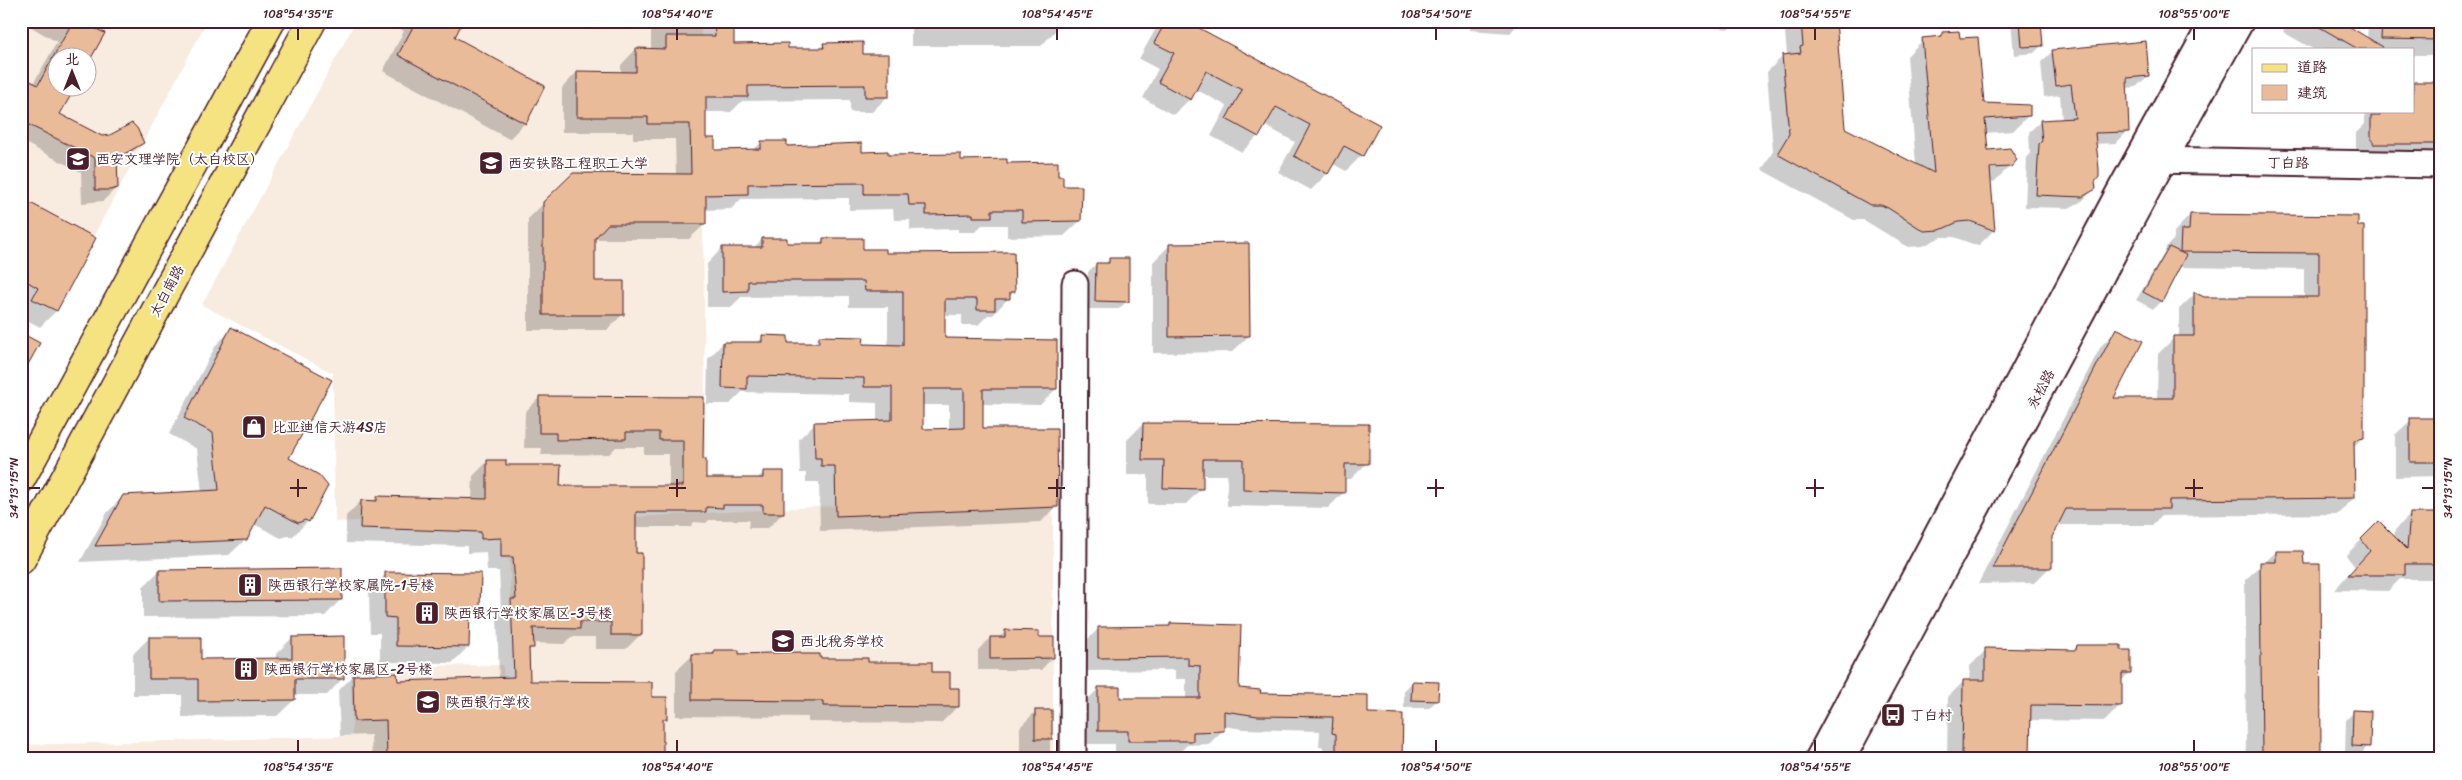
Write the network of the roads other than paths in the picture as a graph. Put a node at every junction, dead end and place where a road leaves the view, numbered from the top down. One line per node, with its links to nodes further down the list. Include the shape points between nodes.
1 (270, 21): 9 (main road)
2 (312, 21): 10 (main road, 太白南路)
3 (2213, 21): 5 (street, 永松路)
4 (2241, 21): 6 (street, 永松路)
5 (2136, 160): 6 (street, 丁白路); 12 (street, 永松路)
6 (2163, 161): 7 (street, 丁白路); 13 (street, 永松路)
7 (2441, 165)
8 (1075, 284): 11 (street)
9 (21, 479)
10 (21, 560)
11 (1073, 759)
12 (1818, 759)
13 (1842, 759)

